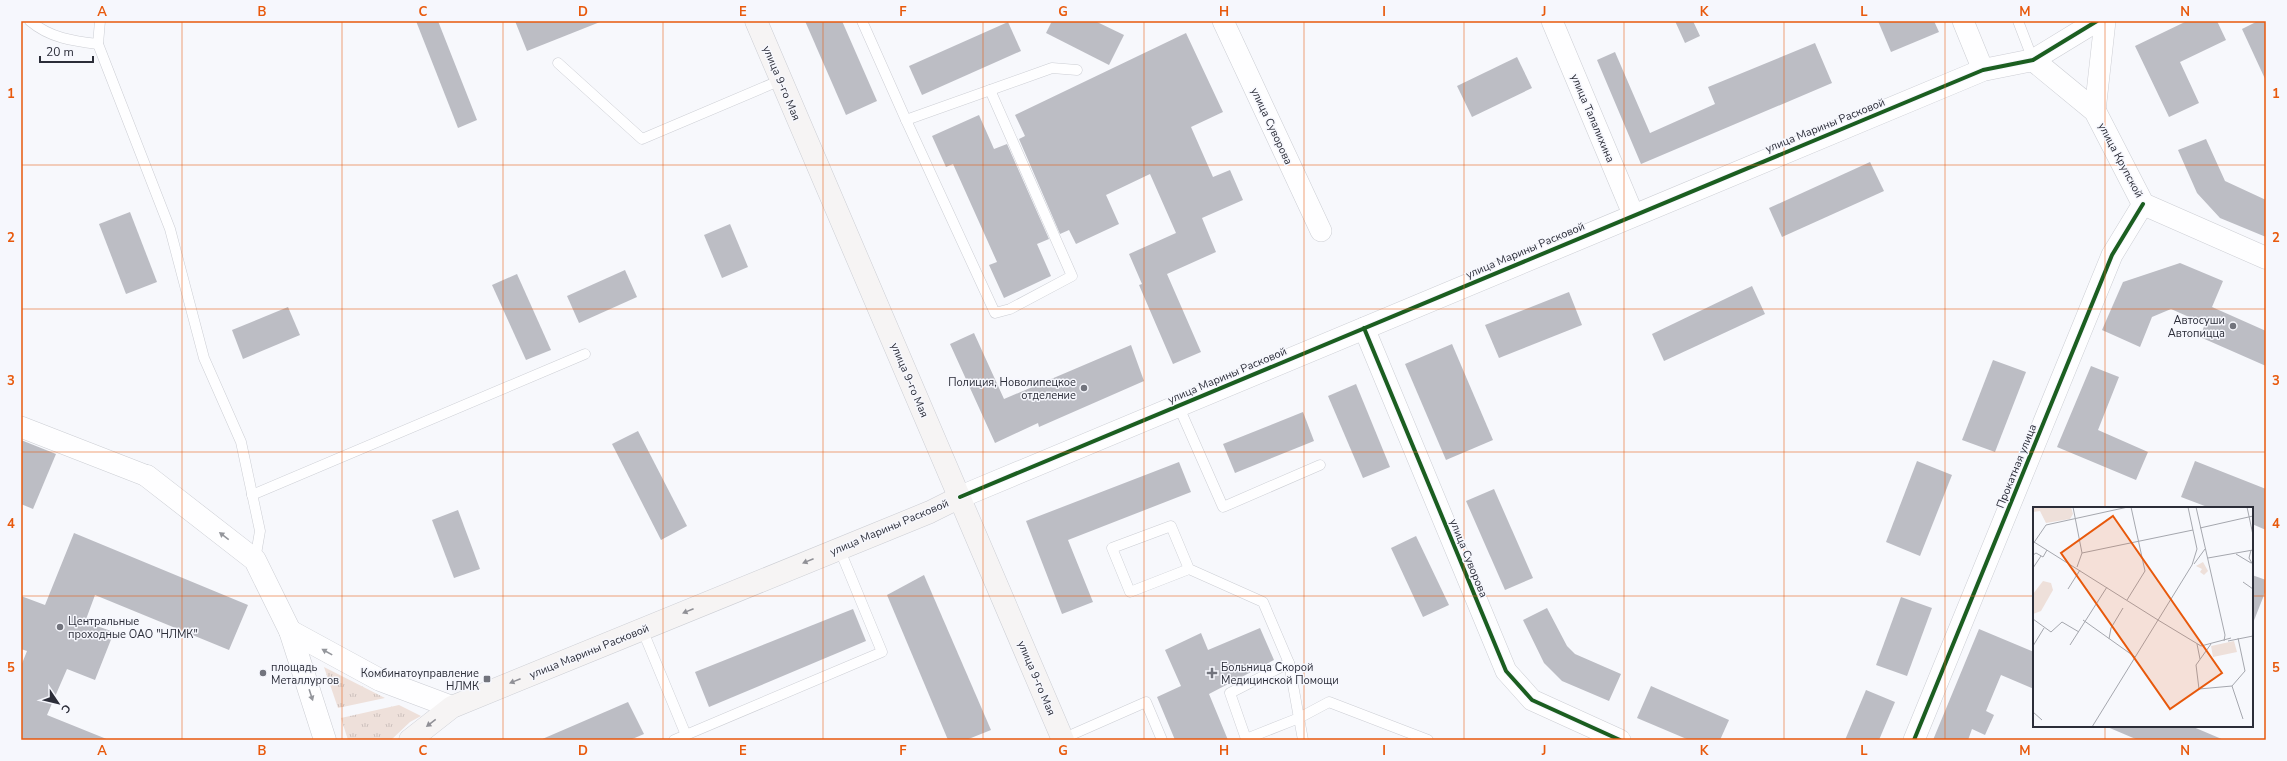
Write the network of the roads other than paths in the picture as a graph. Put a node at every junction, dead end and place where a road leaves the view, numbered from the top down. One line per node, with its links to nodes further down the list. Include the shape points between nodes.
1 (30, 21): 11 (lane, via 39,29 62,39)
2 (100, 21): 11 (lane)
3 (756, 21): 16 (main road, улица 9-го Мая)
4 (862, 21): 19 (lane)
5 (1223, 21): 22 (street, улица Суворова)
6 (1552, 21): 21 (street, улица Талалихина)
7 (1963, 21): 15 (street)
8 (2018, 21): 12 (lane)
9 (2097, 21): 12 (street, улица Марины Расковой)
10 (2105, 21): 18 (street)
11 (98, 44): 30 (lane, via 170,230 204,358 241,442)
12 (2033, 60): 15 (street, улица Марины Расковой); 18 (street, улица Крупской)
13 (558, 63): 16 (lane, via 642,139)
14 (1077, 70): 17 (lane, via 1052,68)
15 (1983, 70): 21 (street, улица Марины Расковой)
16 (781, 80): 31 (main road, улица 9-го Мая)
17 (990, 90): 19 (lane); 19 (lane, via 1072,276 1010,309 995,313)
18 (2095, 111): 20 (street, улица Крупской)
19 (906, 120)
20 (2144, 204): 23 (street, улица Крупской); 49 (street, Прокатная улица, via 2112,255)
21 (1633, 214): 24 (street, улица Марины Расковой)
22 (1321, 231)
23 (2266, 258)
24 (1364, 328): 26 (street, улица Марины Расковой); 48 (street, улица Суворова, via 1506,671 1532,700)
25 (585, 354): 30 (lane)
26 (1178, 406): 28 (lane, via 1223,507); 31 (street, улица Марины Расковой)
27 (21, 427): 29 (street)
28 (1320, 464)
29 (147, 476): 33 (street, one-way to 29)
30 (252, 495): 33 (lane, via 260,531)
31 (960, 497): 32 (main road, улица Марины Расковой, via 930,512); 41 (main road, улица 9-го Мая)
32 (839, 548): 35 (main road, улица Марины Расковой, one-way to 35); 40 (lane, via 882,652)
33 (255, 560): 36 (street)
34 (1189, 569): 34 (lane, via 1171,526 1112,548 1130,592); 37 (lane, via 1263,602)
35 (642, 630): 38 (main road, улица Марины Расковой, one-way to 38); 40 (lane)
36 (290, 631): 38 (street, one-way to 36, via 380,680); 42 (street, one-way to 42)
37 (1289, 663): 39 (lane); 39 (lane, via 1230,693 1246,739)
38 (452, 707): 43 (main road, one-way to 43)
39 (1299, 718): 46 (lane); 47 (lane, via 1329,702)
40 (685, 737): 44 (lane)
41 (1063, 739): 45 (lane, via 1146,702)
42 (325, 740)
43 (410, 740)
44 (674, 740)
45 (1162, 740)
46 (1303, 740)
47 (1428, 740)
48 (1620, 740)
49 (1914, 740)

